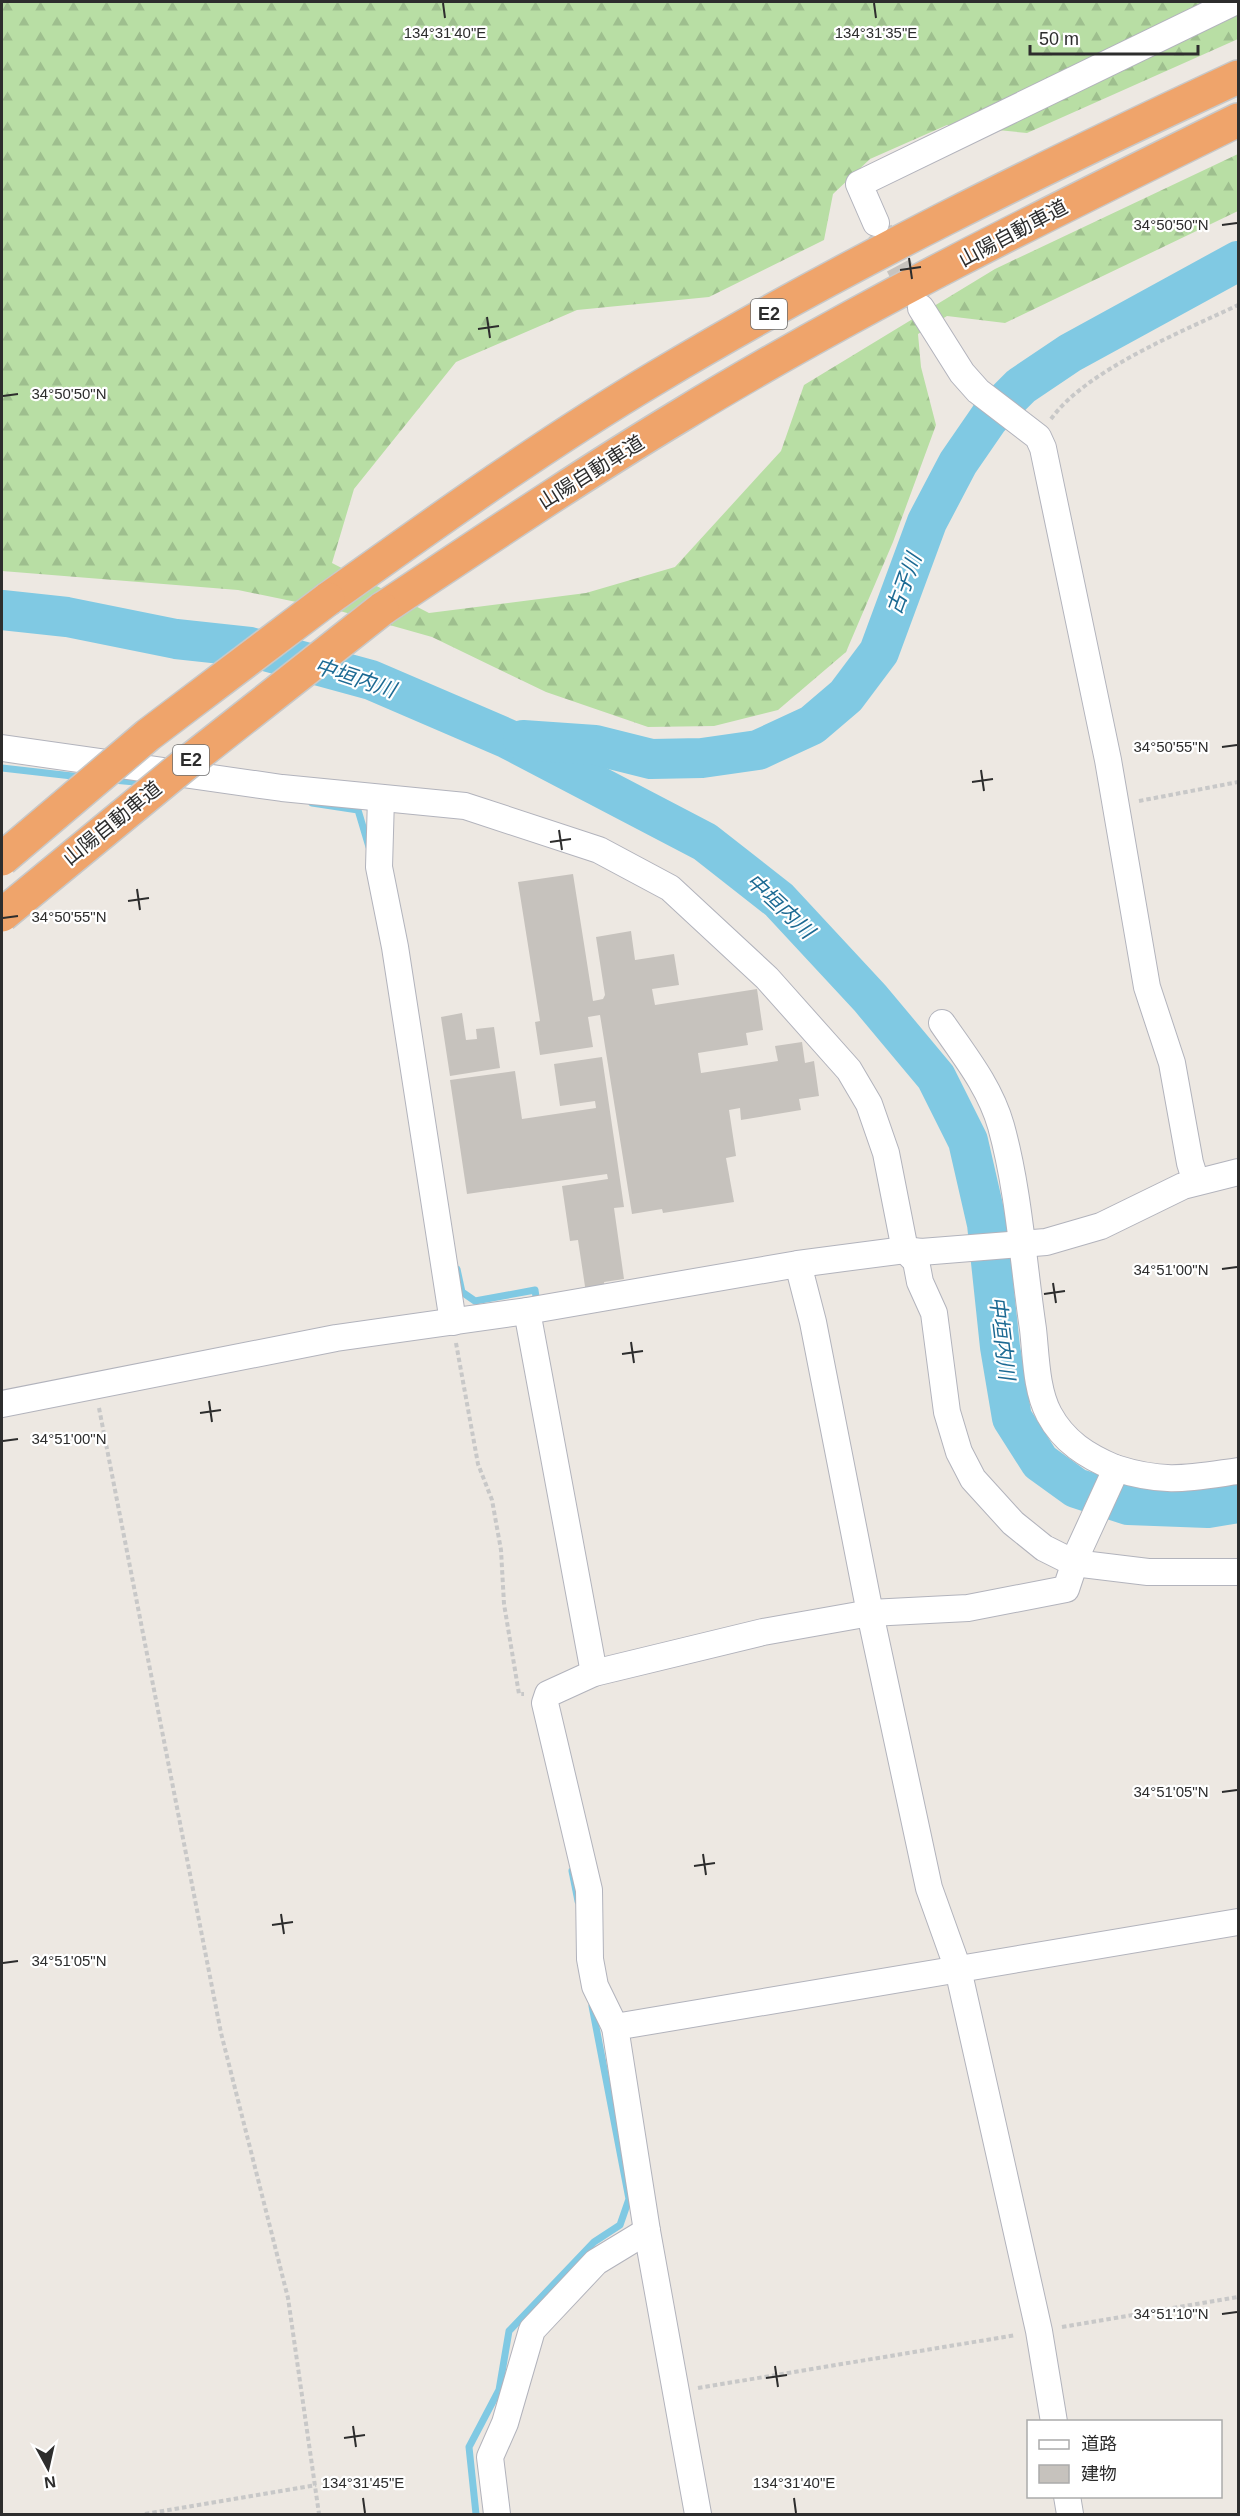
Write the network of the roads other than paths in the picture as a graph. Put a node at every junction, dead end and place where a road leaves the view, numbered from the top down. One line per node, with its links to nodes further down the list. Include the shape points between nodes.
1 (1234, 2): 4 (street, via 859,184)
2 (1239, 77): 8 (highway, 山陽自動車道 / E2, bridge, via 838,275 656,378 472,496 328,599 148,735)
3 (1239, 120): 9 (highway, 山陽自動車道 / E2, bridge, via 1087,194 868,310 679,416 504,528 382,609)
4 (876, 223)
5 (921, 308): 12 (street, via 962,372 978,390 1035,434 1043,448 1116,805 1147,987 1172,1063)
6 (2, 748): 7 (street, via 282,788)
7 (381, 798): 14 (street, via 465,806 514,820 599,850 670,888 767,978 849,1070 869,1104); 17 (street, via 379,867)
8 (2, 859)
9 (2, 915)
10 (942, 1023): 13 (street, via 992,1100 1010,1162)
11 (1239, 1173): 12 (street)
12 (1196, 1182): 13 (street, via 1101,1226 1046,1242)
13 (1017, 1245): 14 (street); 20 (street, via 1048,1412 1063,1436)
14 (913, 1251): 15 (street); 21 (street, via 920,1282 934,1313 947,1412 959,1452 973,1479 1044,1548)
15 (798, 1264): 16 (street); 23 (street)
16 (528, 1311): 17 (street); 24 (street)
17 (453, 1322): 18 (street, via 336,1338)
18 (2, 1404)
19 (1239, 1471): 20 (street, via 1180,1480)
20 (1114, 1472): 21 (street)
21 (1077, 1556): 22 (street, via 1148,1572); 23 (street, via 1066,1589 968,1608)
22 (1239, 1572)
23 (870, 1613): 24 (street, via 763,1632); 26 (street, via 929,1888)
24 (594, 1672): 27 (street, via 549,1694 545,1704 589,1890 590,1959 595,1986)
25 (1239, 1922): 26 (street)
26 (958, 1969): 27 (street); 29 (street, via 1039,2331)
27 (615, 2026): 28 (street)
28 (647, 2232): 31 (street, via 596,2262 532,2330 505,2422 490,2457); 32 (street)
29 (1054, 2420)
30 (1067, 2498): 33 (street)
31 (497, 2514)
32 (699, 2514)
33 (1070, 2514)

